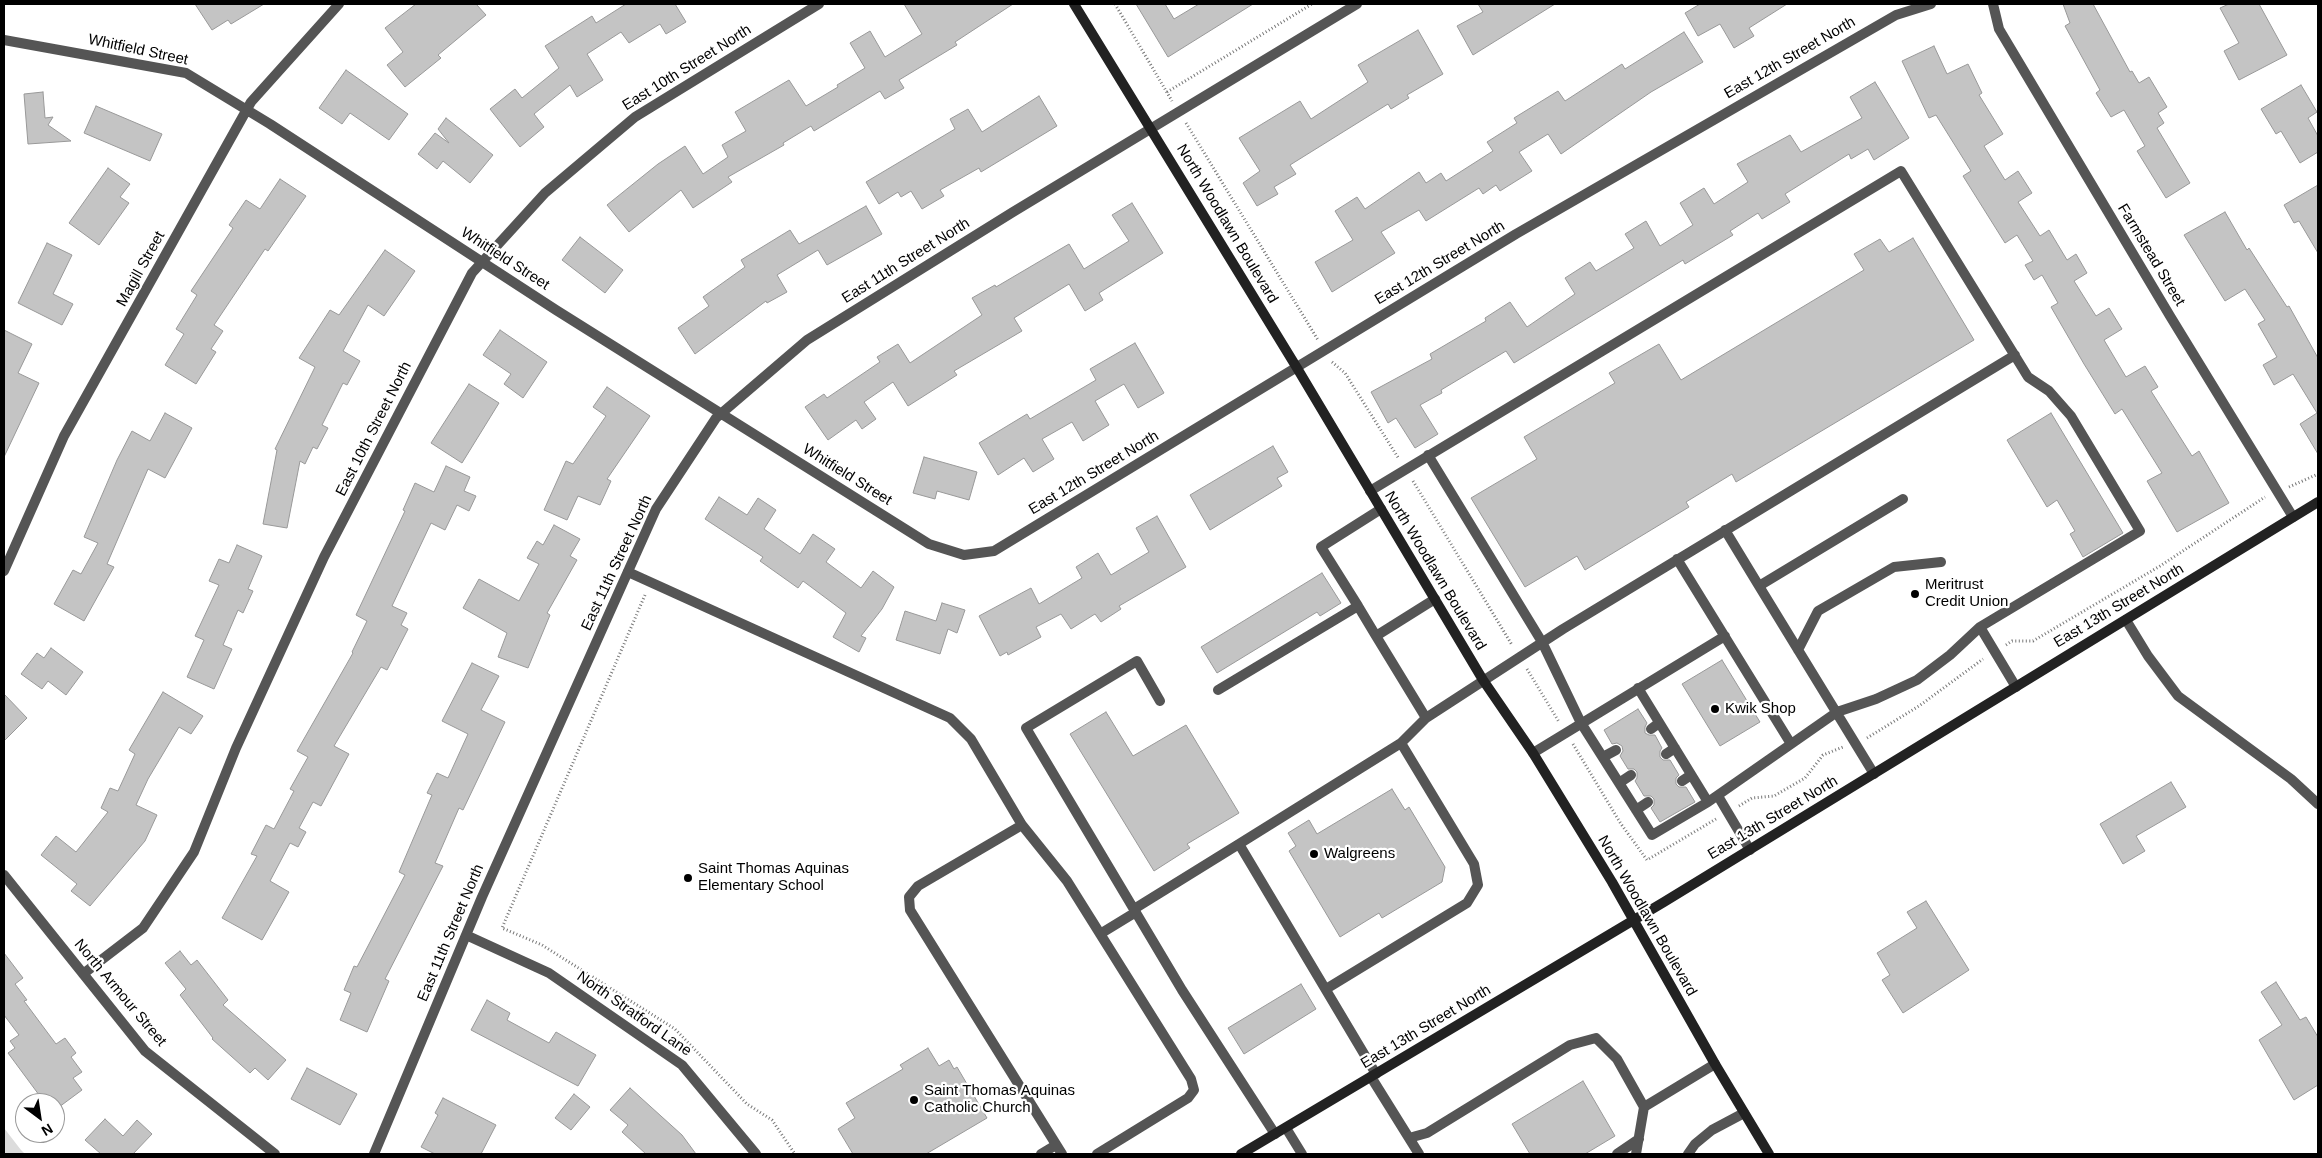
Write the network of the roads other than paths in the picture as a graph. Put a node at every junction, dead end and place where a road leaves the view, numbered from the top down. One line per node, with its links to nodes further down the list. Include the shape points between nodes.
1 (339, 4): 8 (street, Magill Street)
2 (819, 4): 10 (street, East 10th Street North, via 635,117 545,193)
3 (1074, 4): 9 (main road, North Woodlawn Boulevard)
4 (1357, 4): 9 (street, East 11th Street North)
5 (1931, 4): 12 (street, East 12th Street North, via 1896,15 1516,234)
6 (1993, 4): 19 (street, Farmstead Street, via 2000,29)
7 (4, 40): 8 (street, Whitfield Street, via 186,73)
8 (247, 110): 10 (street, Whitfield Street); 24 (street, Magill Street, via 64,436)
9 (1151, 128): 12 (main road, North Woodlawn Boulevard); 13 (street, East 11th Street North, via 807,340)
10 (482, 262): 13 (street, Whitfield Street); 64 (street, East 10th Street North, via 472,273 324,557 236,748 194,852 143,928)
11 (2015, 355): 14 (street, via 1901,171); 20 (street); 30 (street, via 2028,377 2049,391 2071,416 2140,531)
12 (1297, 368): 15 (main road, North Woodlawn Boulevard); 21 (street, East 12th Street North, via 994,551)
13 (721, 414): 21 (street, Whitfield Street, via 929,544 964,556); 25 (street, East 11th Street North, via 656,509)
14 (1428, 455): 15 (street); 33 (street)
15 (1370, 491): 18 (main road, North Woodlawn Boulevard)
16 (1903, 499): 26 (street)
17 (2318, 502): 19 (main road, East 13th Street North)
18 (1381, 509): 27 (main road, North Woodlawn Boulevard); 28 (street, via 1321,547)
19 (2293, 518): 29 (main road, East 13th Street North)
20 (1725, 530): 22 (street); 26 (street)
21 (970, 555)
22 (1677, 560): 32 (street); 33 (street)
23 (1941, 562): 34 (street, via 1894,566 1818,611)
24 (4, 571)
25 (628, 572): 56 (street, via 950,718 971,739); 63 (street, East 11th Street North)
26 (1759, 586): 34 (street)
27 (1435, 599): 31 (street); 35 (main road, North Woodlawn Boulevard)
28 (1358, 606): 31 (street); 38 (street)
29 (2126, 620): 36 (main road, East 13th Street North); 54 (street, via 2178,696 2291,779)
30 (1980, 627): 36 (street); 40 (street, via 1917,680)
31 (1376, 636): 41 (street)
32 (1725, 636): 37 (street); 44 (street)
33 (1542, 642): 35 (street); 42 (street)
34 (1798, 650): 40 (street)
35 (1483, 680): 41 (street); 46 (main road, North Woodlawn Boulevard)
36 (2016, 687): 48 (main road, East 13th Street North)
37 (1638, 688): 42 (street); 53 (street, via 1670,751)
38 (1218, 690)
39 (1160, 701): 60 (street, via 1137,661 1026,728)
40 (1837, 712): 44 (street); 48 (street)
41 (1426, 718): 43 (street)
42 (1581, 723): 46 (street); 47 (street)
43 (1401, 743): 57 (street); 65 (street, via 1474,864 1478,885 1467,903)
44 (1791, 744): 51 (street)
45 (1616, 750): 47 (street)
46 (1533, 753): 61 (main road, North Woodlawn Boulevard)
47 (1603, 757): 50 (street)
48 (1874, 774): 58 (main road, East 13th Street North)
49 (1631, 775): 50 (street)
50 (1619, 783): 55 (street)
51 (1718, 796): 53 (street); 58 (street)
52 (1648, 802): 55 (street)
53 (1708, 802): 55 (street, via 1652,835)
54 (2318, 804)
55 (1636, 810)
56 (1022, 825): 62 (street, via 1066,881); 74 (street, via 918,886 909,897 910,910)
57 (1239, 844): 60 (street); 65 (street)
58 (1750, 850): 61 (main road, East 13th Street North)
59 (4, 875): 64 (street, North Armour Street)
60 (1135, 910): 62 (street); 71 (street, via 1182,990)
61 (1634, 920): 66 (main road, North Woodlawn Boulevard); 67 (main road, East 13th Street North)
62 (1100, 934): 80 (street, via 1191,1079 1194,1090 1188,1098)
63 (466, 935): 76 (street, East 11th Street North); 77 (street, North Stratford Lane, via 549,973 682,1065)
64 (83, 974): 75 (street, North Armour Street, via 145,1051)
65 (1326, 989): 67 (street)
66 (1715, 1064): 68 (street); 69 (main road, North Woodlawn Boulevard)
67 (1374, 1075): 70 (main road, East 13th Street North); 72 (street)
68 (1644, 1107): 72 (street, via 1617,1059 1596,1038 1570,1045 1427,1133); 73 (street)
69 (1744, 1113): 86 (street, via 1712,1130); 87 (main road, North Woodlawn Boulevard)
70 (1286, 1128): 71 (main road, East 13th Street North); 82 (street)
71 (1275, 1134): 81 (main road, East 13th Street North)
72 (1410, 1138): 83 (street)
73 (1639, 1139): 84 (street); 85 (street)
74 (1056, 1145): 78 (street); 79 (street)
75 (274, 1154)
76 (374, 1154)
77 (756, 1154)
78 (1041, 1154)
79 (1062, 1154)
80 (1097, 1154)
81 (1241, 1154)
82 (1302, 1154)
83 (1420, 1154)
84 (1617, 1154)
85 (1636, 1154)
86 (1688, 1154)
87 (1769, 1154)

